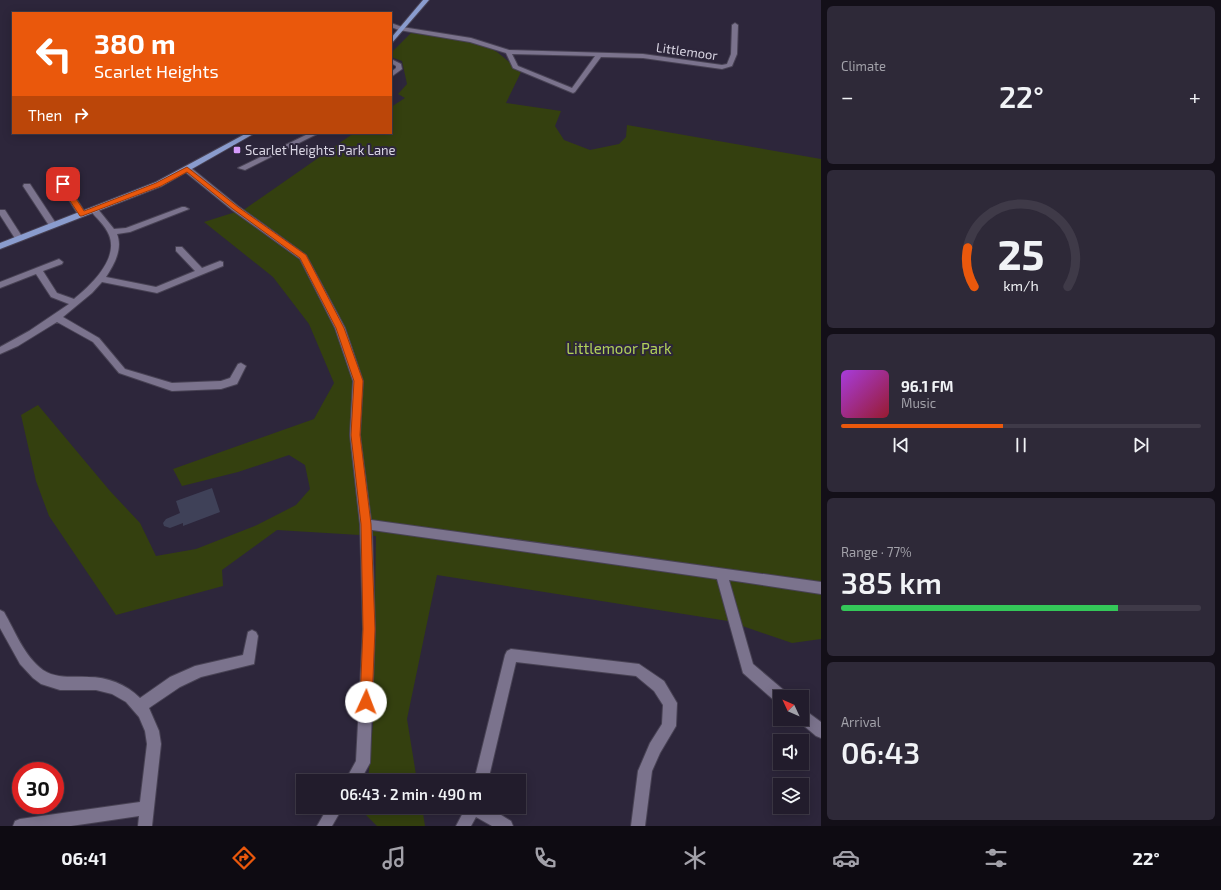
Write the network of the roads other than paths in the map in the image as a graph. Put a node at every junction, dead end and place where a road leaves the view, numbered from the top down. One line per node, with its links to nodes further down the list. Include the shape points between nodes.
1 (426, 0): 4 (main road)
2 (735, 25): 7 (street, Littlemoor, via 734,54 730,65 722,67 643,56)
3 (392, 26): 4 (street, Littlemoor)
4 (401, 30): 5 (main road); 6 (street, Littlemoor, via 471,40)
5 (392, 41)
6 (508, 52): 7 (street, Littlemoor); 7 (street, via 515,67 573,91)
7 (599, 55)
8 (392, 62): 9 (street, via 399,65 399,69)
9 (392, 74)
10 (250, 134): 13 (main road)
11 (314, 134): 12 (street)
12 (242, 168)
13 (187, 169): 17 (main road, via 159,184); 35 (street, via 235,208 303,257 340,328 358,381 356,435)
14 (56, 173): 19 (street)
15 (27, 186): 20 (street)
16 (185, 209): 21 (street, via 128,230)
17 (94, 210): 19 (main road); 21 (street)
18 (2, 212): 22 (street)
19 (82, 214): 20 (main road)
20 (53, 226): 22 (main road)
21 (112, 232): 29 (street, via 115,241 113,258)
22 (19, 238): 23 (main road)
23 (0, 246)
24 (178, 249): 28 (street)
25 (59, 262): 27 (street)
26 (220, 264): 28 (street)
27 (38, 271): 30 (street); 31 (street, via 54,295)
28 (201, 272): 29 (street, via 157,290)
29 (99, 279): 31 (street)
30 (0, 285)
31 (75, 303): 32 (street)
32 (58, 318): 33 (street); 34 (street, via 96,340 122,371 172,388 221,385 234,381)
33 (0, 351)
34 (241, 366)
35 (366, 524): 36 (street); 44 (street, via 369,629 363,763)
36 (721, 573): 37 (street); 40 (street, via 748,668)
37 (821, 588)
38 (0, 616): 41 (street, via 30,667 46,679 63,684 102,684 118,689)
39 (252, 636): 41 (street, via 249,660 200,671 175,682)
40 (774, 690)
41 (141, 705): 46 (street, via 150,723 154,742)
42 (809, 721): 43 (street)
43 (821, 731)
44 (356, 774)
45 (483, 774): 55 (street, via 511,655 639,670 659,686 670,703 669,726 645,771)
46 (146, 808): 50 (street); 51 (street)
47 (332, 814): 52 (street)
48 (470, 814): 53 (street)
49 (486, 814): 54 (street)
50 (20, 826)
51 (145, 826)
52 (324, 826)
53 (463, 826)
54 (506, 826)
55 (638, 826)

